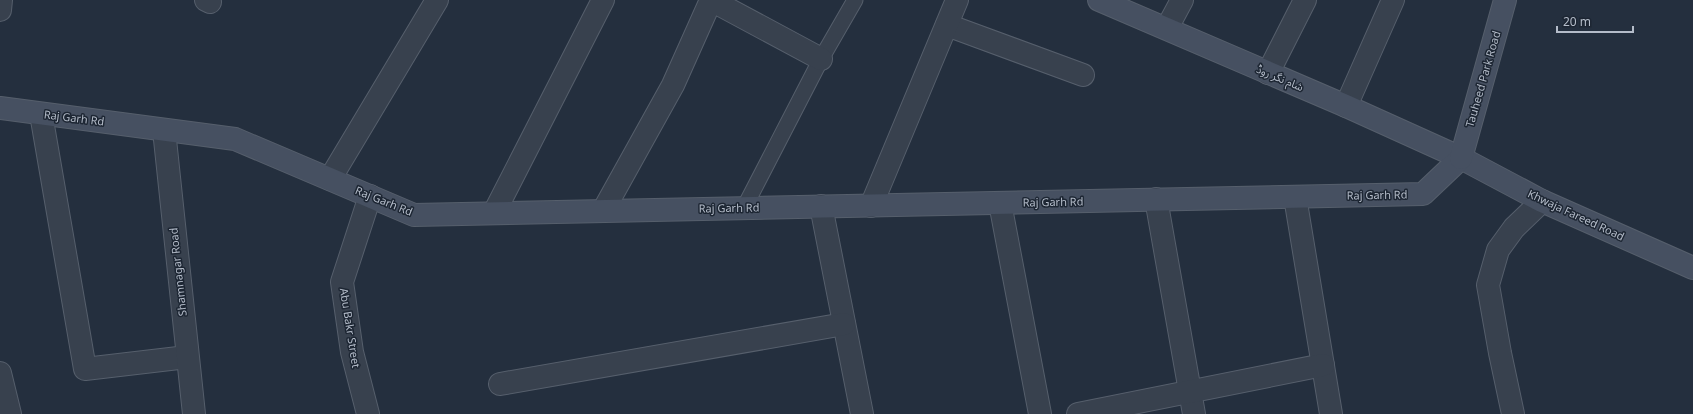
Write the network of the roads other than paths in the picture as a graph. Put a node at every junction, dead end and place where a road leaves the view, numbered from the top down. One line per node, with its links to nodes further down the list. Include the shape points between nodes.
1 (1, 0): 11 (street)
2 (437, 0): 22 (street)
3 (603, 0): 32 (street)
4 (855, 0): 14 (lane)
5 (957, 0): 12 (street)
6 (1099, 0): 13 (street, شام نگر روڈ)
7 (1182, 0): 13 (street)
8 (1305, 0): 15 (street)
9 (1393, 0): 17 (street)
10 (1505, 0): 21 (street, Tauheed Park Road)
11 (0, 10)
12 (947, 25): 16 (street); 29 (street)
13 (1167, 28): 15 (street, شام نگر روڈ)
14 (821, 59): 30 (lane); 31 (street, via 710,0 673,85)
15 (1268, 73): 17 (street, شام نگر روڈ)
16 (1084, 75)
17 (1346, 106): 21 (street, شام نگر روڈ)
18 (0, 108): 19 (street, Raj Garh Rd)
19 (41, 114): 20 (street, Raj Garh Rd); 35 (street, via 85,369)
20 (164, 130): 22 (street, Raj Garh Rd, via 235,139); 35 (street, Shamnagar Road)
21 (1460, 158): 24 (street, Raj Garh Rd, via 1423,194); 26 (street, Khwaja Fareed Road)
22 (330, 179): 23 (street, Raj Garh Rd)
23 (370, 196): 32 (street, Raj Garh Rd, via 414,215); 42 (street, Abu Bakr Street, via 342,282 352,352)
24 (1295, 197): 25 (street, Raj Garh Rd); 36 (street)
25 (1156, 200): 27 (street, Raj Garh Rd); 39 (street)
26 (1542, 201): 33 (street, Khwaja Fareed Road); 48 (street, via 1514,228 1498,250 1488,286)
27 (1000, 203): 29 (street, Raj Garh Rd); 44 (street)
28 (821, 206): 29 (street, Raj Garh Rd); 30 (street, Raj Garh Rd); 34 (street)
29 (871, 206)
30 (744, 208): 31 (street, Raj Garh Rd)
31 (603, 211): 32 (street, Raj Garh Rd)
32 (494, 213)
33 (1693, 268)
34 (844, 324): 38 (street); 43 (street)
35 (187, 356): 41 (street, Shamnagar Road)
36 (1323, 365): 39 (street); 47 (street)
37 (0, 373): 40 (street)
38 (500, 384)
39 (1190, 391): 45 (street); 46 (street)
40 (10, 414)
41 (194, 414)
42 (368, 414)
43 (862, 414)
44 (1040, 414)
45 (1078, 414)
46 (1194, 414)
47 (1331, 414)
48 (1513, 414)

